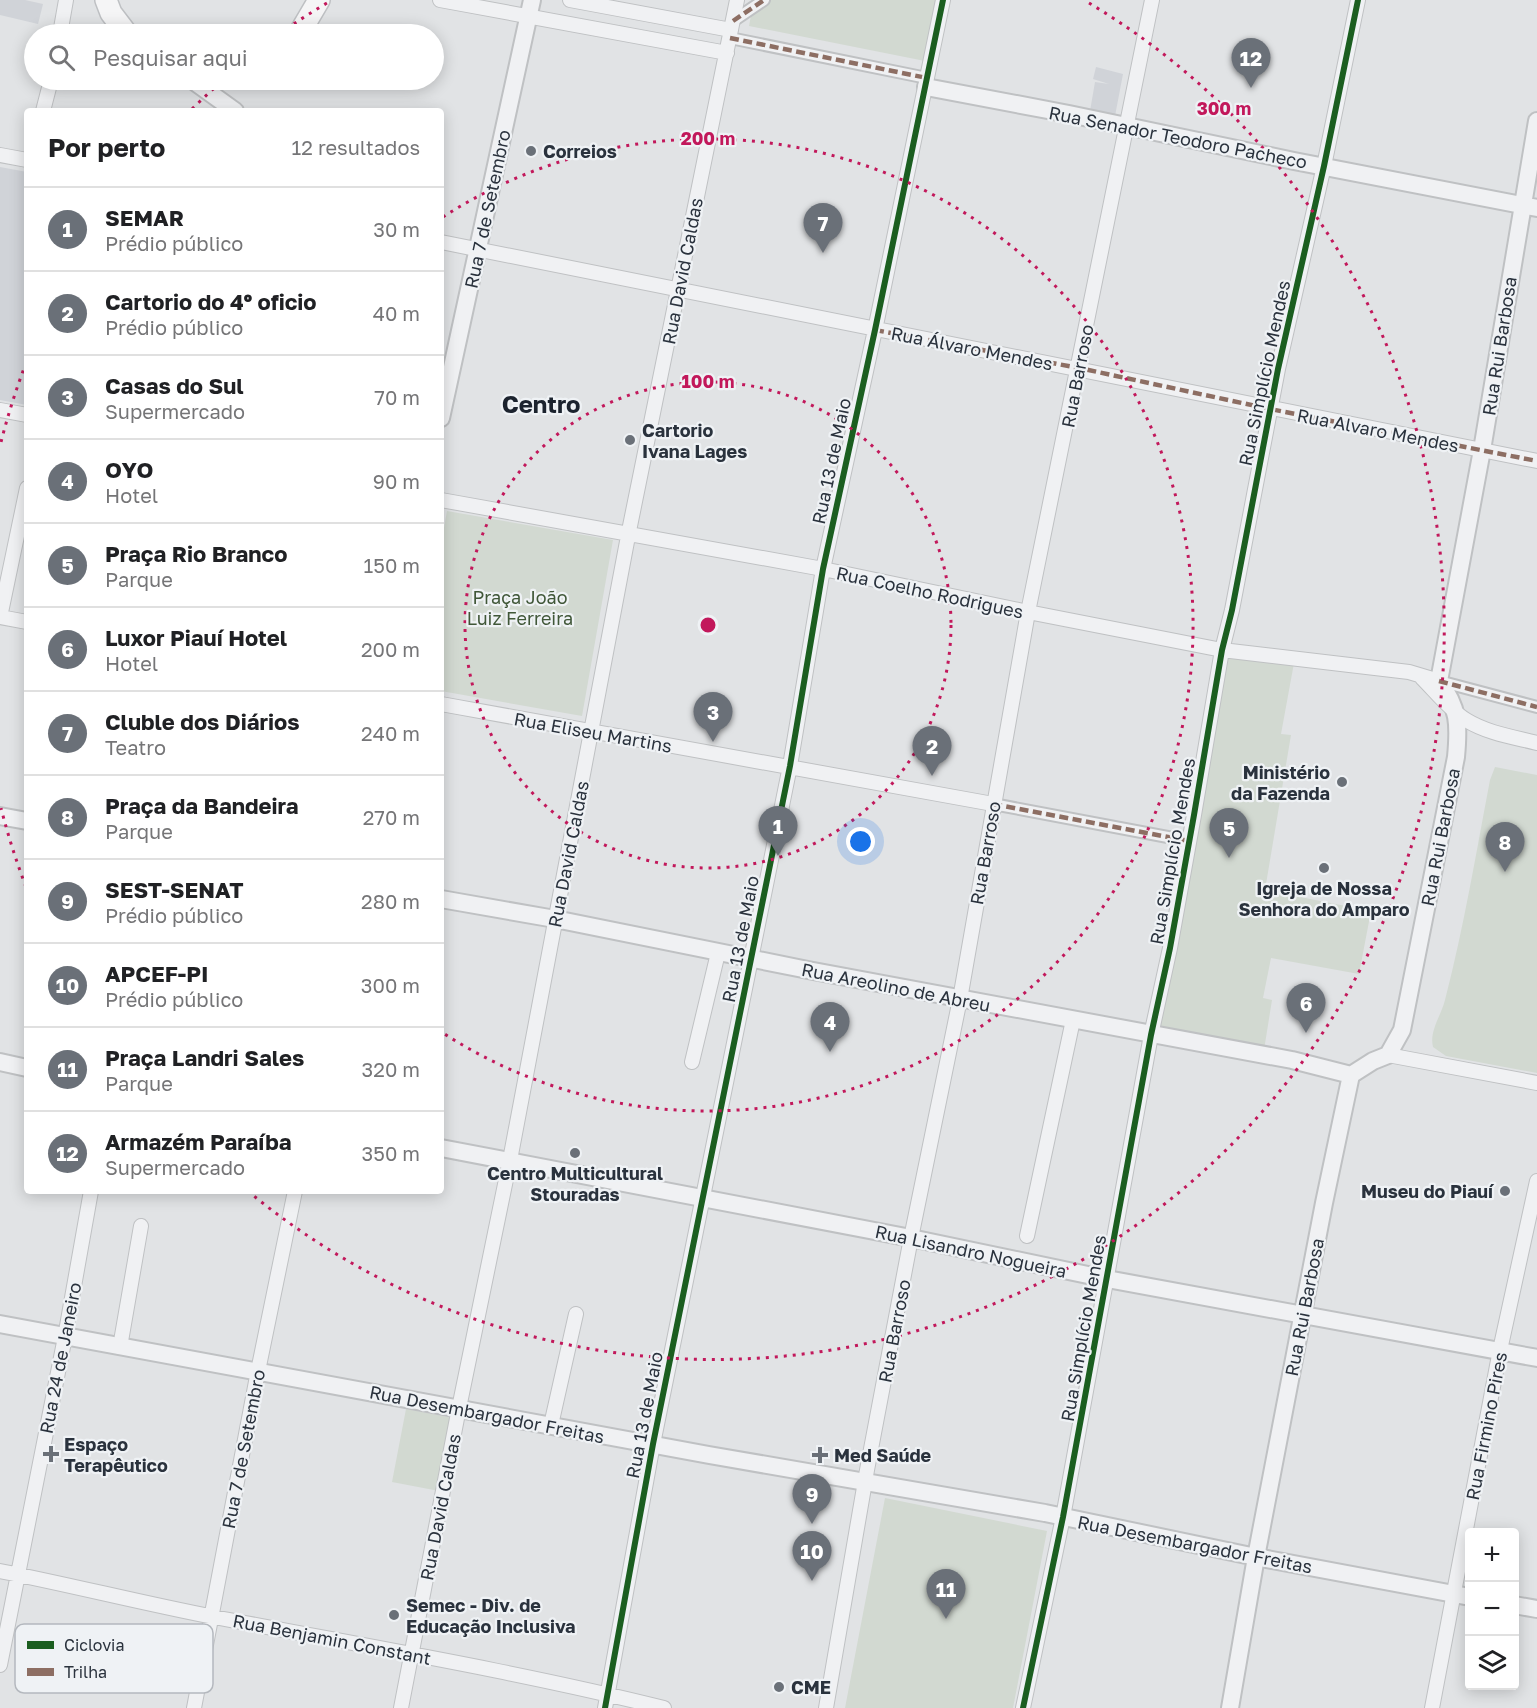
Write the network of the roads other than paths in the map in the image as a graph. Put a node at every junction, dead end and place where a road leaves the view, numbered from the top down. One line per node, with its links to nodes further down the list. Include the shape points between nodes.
1 (66, 0): 16 (street)
2 (92, 0): 12 (street)
3 (320, 0): 18 (main road)
4 (440, 0): 14 (street)
5 (532, 0): 14 (street, Rua 7 de Setembro)
6 (570, 0): 13 (street)
7 (737, 0): 19 (street, Rua David Caldas)
8 (764, 0): 19 (street)
9 (943, 0): 23 (street, Rua 13 de Maio)
10 (1152, 0): 29 (street, Rua Barroso)
11 (1358, 0): 32 (street, Rua Simplício Mendes)
12 (109, 6): 17 (main road)
13 (631, 11): 15 (street); 20 (street)
14 (529, 17): 20 (street); 35 (street, Rua 7 de Setembro)
15 (697, 23): 19 (street); 21 (street)
16 (62, 24)
17 (121, 24)
18 (304, 24)
19 (731, 30): 22 (street, Rua David Caldas); 23 (street, Rua Senador Teodoro Pacheco)
20 (627, 34): 21 (street)
21 (693, 47): 22 (street)
22 (727, 53): 36 (street, Rua David Caldas)
23 (927, 83): 29 (street, Rua Senador Teodoro Pacheco); 37 (street, Rua 13 de Maio)
24 (48, 90): 26 (street)
25 (206, 90): 27 (street)
26 (44, 108)
27 (231, 108)
28 (1537, 121): 33 (street, Rua Rui Barbosa)
29 (1127, 126): 32 (street, Rua Senador Teodoro Pacheco); 38 (street, Rua Barroso)
30 (0, 154): 31 (street)
31 (24, 159)
32 (1324, 166): 33 (street, Rua Senador Teodoro Pacheco); 41 (street, Rua Simplício Mendes)
33 (1529, 206): 43 (street, Rua Rui Barbosa)
34 (444, 243): 35 (street, Rua Álvaro Mendes)
35 (478, 250): 36 (street, Rua Álvaro Mendes); 39 (street, Rua 7 de Setembro)
36 (678, 290): 37 (street, Rua Álvaro Mendes); 47 (street, Rua David Caldas)
37 (876, 330): 38 (street, Rua Álvaro Mendes); 48 (street, Rua 13 de Maio)
38 (1079, 368): 41 (street, Rua Alvaro Mendes); 49 (street, Rua Barroso)
39 (444, 404)
40 (0, 410): 42 (street)
41 (1270, 410): 43 (street, Rua Alvaro Mendes); 52 (street, Rua Simplício Mendes)
42 (24, 414)
43 (1482, 450): 44 (street, Rua Alvaro Mendes); 54 (street, Rua Rui Barbosa)
44 (1537, 461)
45 (444, 501): 47 (street, Rua Coelho Rodrigues)
46 (24, 502): 50 (street)
47 (629, 535): 48 (street, Rua Coelho Rodrigues); 58 (street, Rua David Caldas)
48 (823, 569): 49 (street, Rua Coelho Rodrigues); 60 (street, Rua 13 de Maio)
49 (1028, 612): 52 (street, Rua Coelho Rodrigues); 61 (street, Rua Barroso)
50 (0, 617): 51 (street)
51 (24, 621)
52 (1222, 650): 53 (street, Rua Coelho Rodrigues); 64 (street, Rua Simplício Mendes)
53 (1419, 675): 54 (street, Rua Coelho Rodrigues); 57 (street)
54 (1439, 681): 56 (street); 57 (street)
55 (444, 705): 58 (street, Rua Eliseu Martins)
56 (1537, 707)
57 (1457, 713): 59 (street, via 1486,730); 72 (street, Rua Rui Barbosa, via 1455,757 1402,1030)
58 (592, 733): 60 (street, Rua Eliseu Martins); 66 (street, Rua David Caldas)
59 (1537, 743)
60 (790, 766): 61 (street, Rua Eliseu Martins); 68 (street, Rua 13 de Maio)
61 (993, 804): 64 (street); 69 (street, Rua Barroso)
62 (0, 816): 63 (street)
63 (24, 820)
64 (1189, 841): 71 (street, Rua Simplício Mendes)
65 (444, 900): 66 (street, Rua Areolino de Abreu)
66 (555, 919): 67 (street, Rua Areolino de Abreu); 79 (street, Rua David Caldas)
67 (718, 952): 68 (street, Rua Areolino de Abreu); 74 (street)
68 (751, 959): 69 (street, Rua Areolino de Abreu); 83 (street, Rua 13 de Maio)
69 (960, 999): 70 (street, Rua Areolino de Abreu); 86 (street, Rua Barroso)
70 (1073, 1020): 71 (street, Rua Areolino de Abreu); 85 (street)
71 (1151, 1035): 76 (street, Rua Areolino de Abreu, via 1293,1060); 87 (street, Rua Simplício Mendes)
72 (1388, 1055): 76 (street); 77 (street)
73 (0, 1062): 75 (street)
74 (692, 1062)
75 (24, 1067)
76 (1351, 1075): 89 (street, Rua Rui Barbosa)
77 (1537, 1083)
78 (444, 1149): 79 (street, Rua Lisandro Nogueira)
79 (510, 1160): 83 (street, Rua Lisandro Nogueira); 96 (street, Rua David Caldas)
80 (1537, 1180): 93 (street, Rua Firmino Pires)
81 (90, 1194): 91 (street, Rua 24 de Janeiro)
82 (294, 1194): 95 (street, Rua 7 de Setembro)
83 (702, 1199): 86 (street, Rua Lisandro Nogueira); 98 (street, Rua 13 de Maio)
84 (141, 1227): 92 (street)
85 (1027, 1236)
86 (911, 1238): 87 (street, Rua Lisandro Nogueira); 99 (street, Rua Barroso)
87 (1107, 1279): 89 (street, Rua Lisandro Nogueira); 100 (street, Rua Simplício Mendes)
88 (576, 1314): 97 (street)
89 (1303, 1316): 93 (street, Rua Lisandro Nogueira); 101 (street, Rua Rui Barbosa)
90 (0, 1324): 91 (street, Rua Desembargador Freitas)
91 (65, 1337): 92 (street, Rua Desembargador Freitas); 103 (street, Rua 24 de Janeiro)
92 (120, 1347): 95 (street, Rua Desembargador Freitas)
93 (1500, 1350): 94 (street, Rua Lisandro Nogueira); 104 (street, Rua Firmino Pires)
94 (1537, 1358)
95 (258, 1371): 96 (street, Rua Desembargador Freitas); 107 (street, Rua 7 de Setembro)
96 (459, 1408): 97 (street, Rua Desembargador Freitas); 109 (street, Rua David Caldas)
97 (551, 1425): 98 (street, Rua Desembargador Freitas)
98 (653, 1444): 99 (street, Rua Desembargador Freitas); 112 (street, Rua 13 de Maio)
99 (865, 1482): 100 (street, Rua Desembargador Freitas); 116 (street, Rua Barroso)
100 (1063, 1517): 101 (street, Rua Desembargador Freitas); 117 (street, Rua Simplício Mendes)
101 (1256, 1557): 104 (street, Rua Desembargador Freitas); 118 (street, Rua Rui Barbosa)
102 (0, 1571): 103 (street, Rua Benjamin Constant)
103 (18, 1575): 107 (street, Rua Benjamin Constant); 110 (street, Rua 24 de Janeiro)
104 (1462, 1596): 119 (street, Rua Firmino Pires)
105 (1519, 1606): 106 (street)
106 (1537, 1609)
107 (212, 1616): 108 (street, Rua 7 de Setembro); 109 (street, Rua Benjamin Constant)
108 (210, 1624)
109 (412, 1653): 112 (street, Rua Benjamin Constant); 114 (street, Rua David Caldas)
110 (0, 1665)
111 (197, 1693): 113 (street, Rua 7 de Setembro)
112 (606, 1701): 115 (street, Rua Benjamin Constant)
113 (194, 1708)
114 (401, 1708)
115 (664, 1708)
116 (826, 1708)
117 (1023, 1708)
118 (1230, 1708)
119 (1432, 1708)

